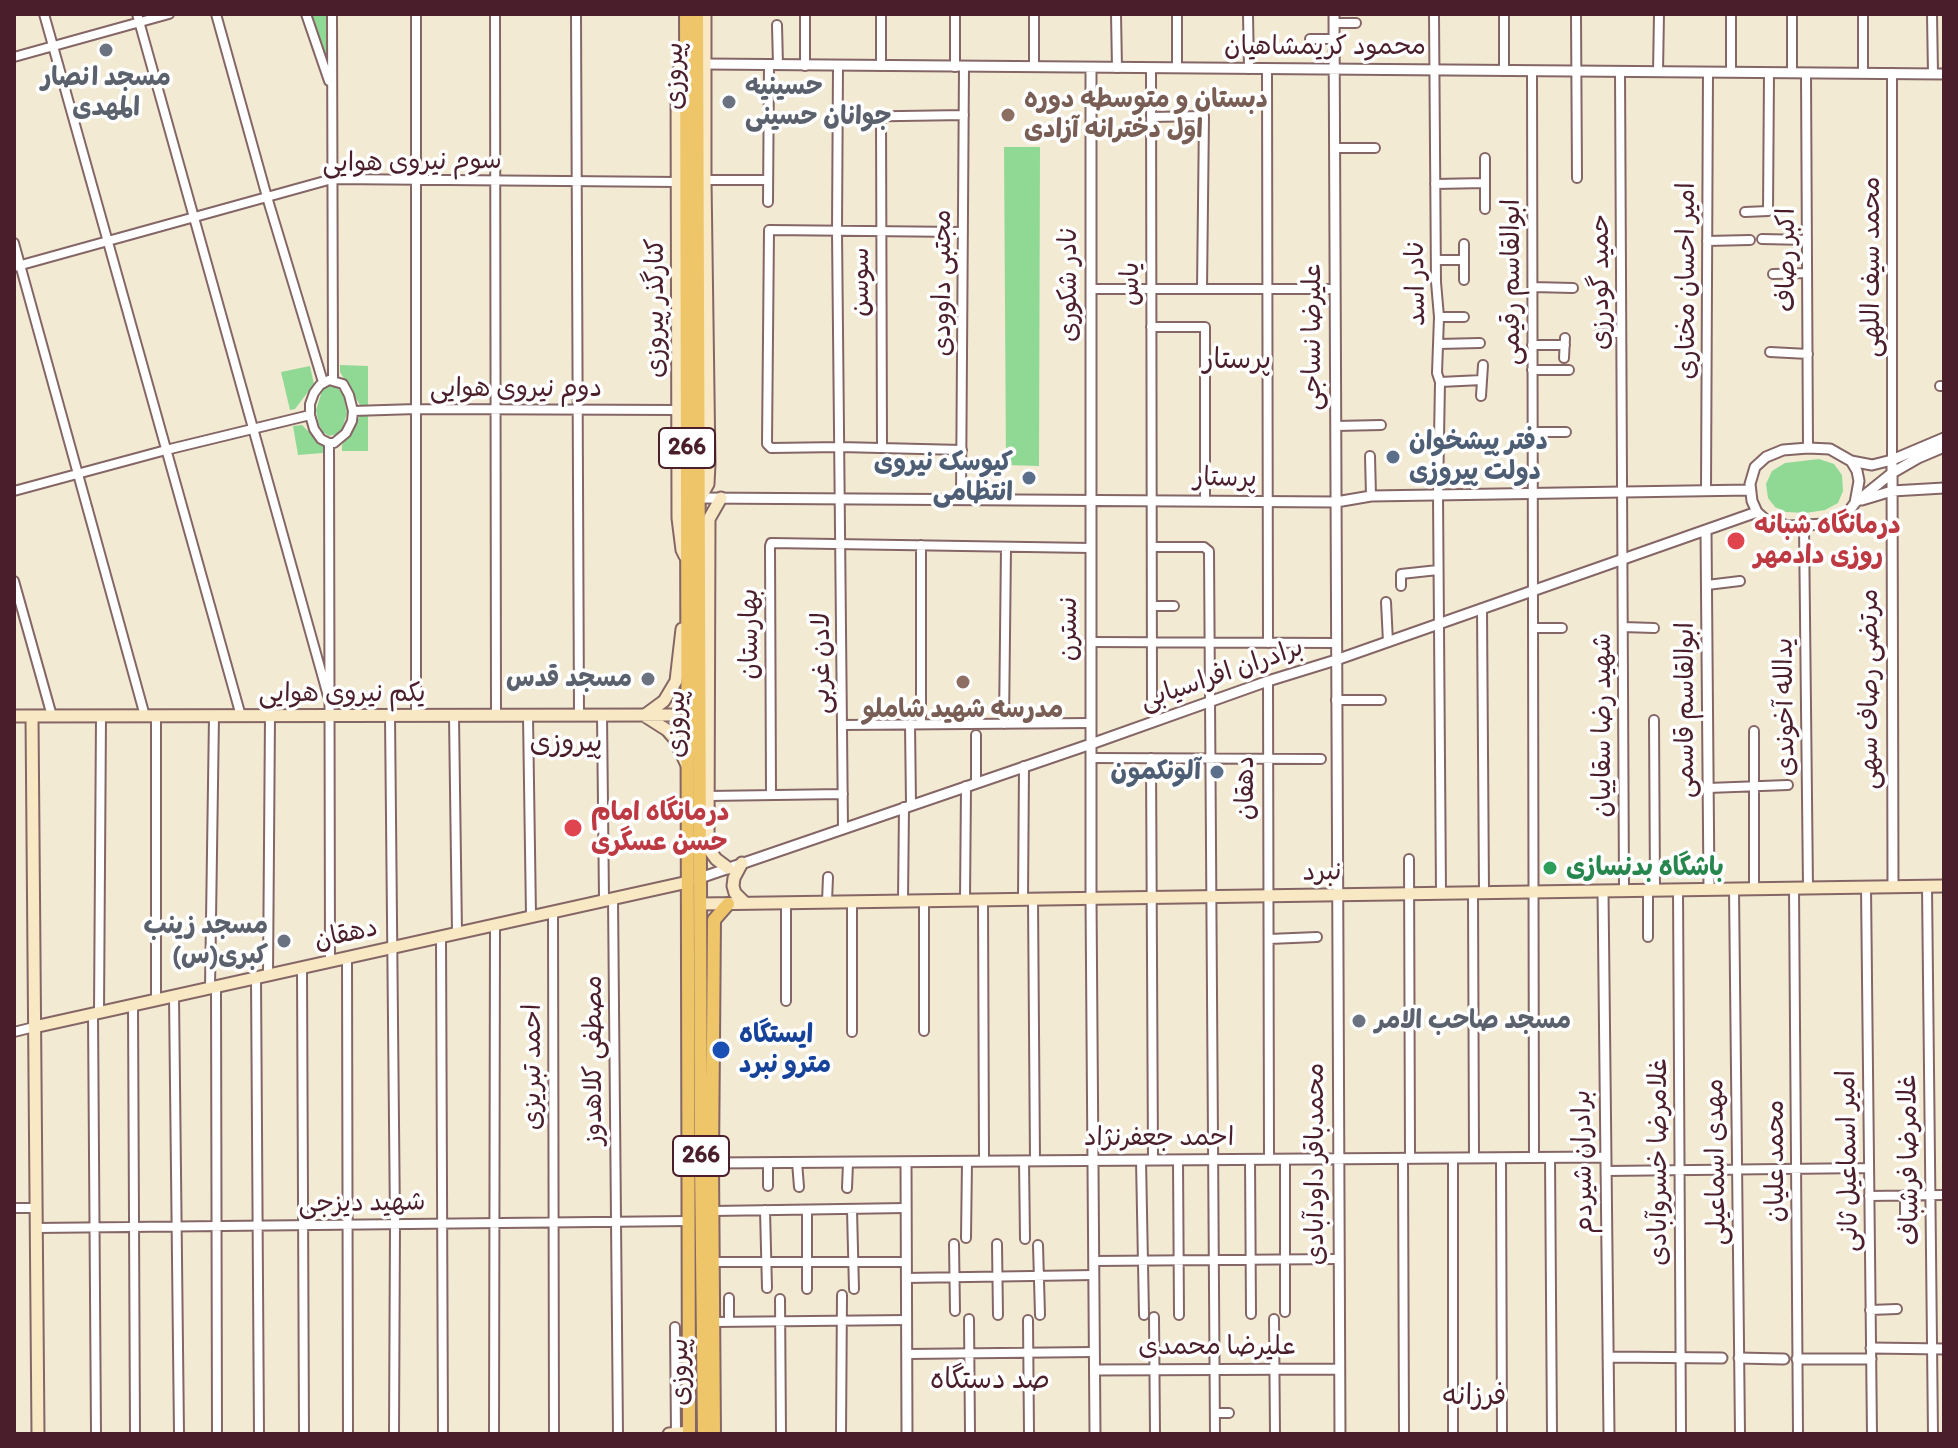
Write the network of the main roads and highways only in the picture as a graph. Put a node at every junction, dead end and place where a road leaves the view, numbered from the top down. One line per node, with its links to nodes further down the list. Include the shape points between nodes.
1 (684, 14): 4 (main road, پیروزی / 266)
2 (697, 14): 5 (main road, پیروزی / 266)
3 (705, 14): 5 (main road)
4 (687, 56): 6 (main road, کنارگذر پیروزی, via 677,74); 7 (main road, پیروزی / 266)
5 (701, 184): 8 (main road, پیروزی / 266)
6 (678, 324): 7 (main road); 10 (main road, کنارگذر پیروزی, via 678,518)
7 (687, 358): 8 (main road, پیروزی / 266)
8 (693, 498): 10 (main road, پیروزی / 266); 16 (main road, پیروزی / 266)
9 (721, 498): 16 (main road, via 709,519)
10 (687, 560): 11 (main road, پیروزی / 266)
11 (687, 595): 12 (main road, via 676,681 664,701); 17 (main road, پیروزی / 266)
12 (645, 715): 13 (main road, یکم نیروی هوایی); 15 (main road, یکم نیروی هوایی); 17 (main road, via 674,738)
13 (671, 715)
14 (14, 716): 15 (main road, یکم نیروی هوایی)
15 (32, 716): 26 (main road)
16 (705, 716): 19 (main road, via 708,848); 20 (main road, پیروزی / 266)
17 (687, 765): 20 (main road, پیروزی / 266)
18 (742, 863): 22 (main road, via 733,886)
19 (728, 868)
20 (694, 880): 23 (main road, پیروزی / 266); 26 (main road, دهقان); 32 (main road, پیروزی / 266)
21 (1944, 886): 22 (main road, نبرد)
22 (745, 903): 24 (main road, نبرد)
23 (700, 904): 24 (main road, نبرد); 27 (main road, پیروزی / 266)
24 (728, 904): 25 (main road, via 714,920)
25 (713, 1015): 27 (main road); 29 (main road)
26 (34, 1027): 35 (main road)
27 (700, 1033): 28 (main road, پیروزی / 266)
28 (701, 1064): 29 (main road); 30 (main road, پیروزی / 266)
29 (713, 1080): 30 (main road)
30 (706, 1163): 31 (main road, پیروزی / 266); 34 (main road, via 713,1211 714,1322)
31 (703, 1361): 32 (main road); 34 (main road, پیروزی / 266)
32 (689, 1363): 33 (main road, پیروزی / 266)
33 (685, 1433): 34 (main road); 36 (main road)
34 (707, 1433)
35 (38, 1434)
36 (669, 1434)

